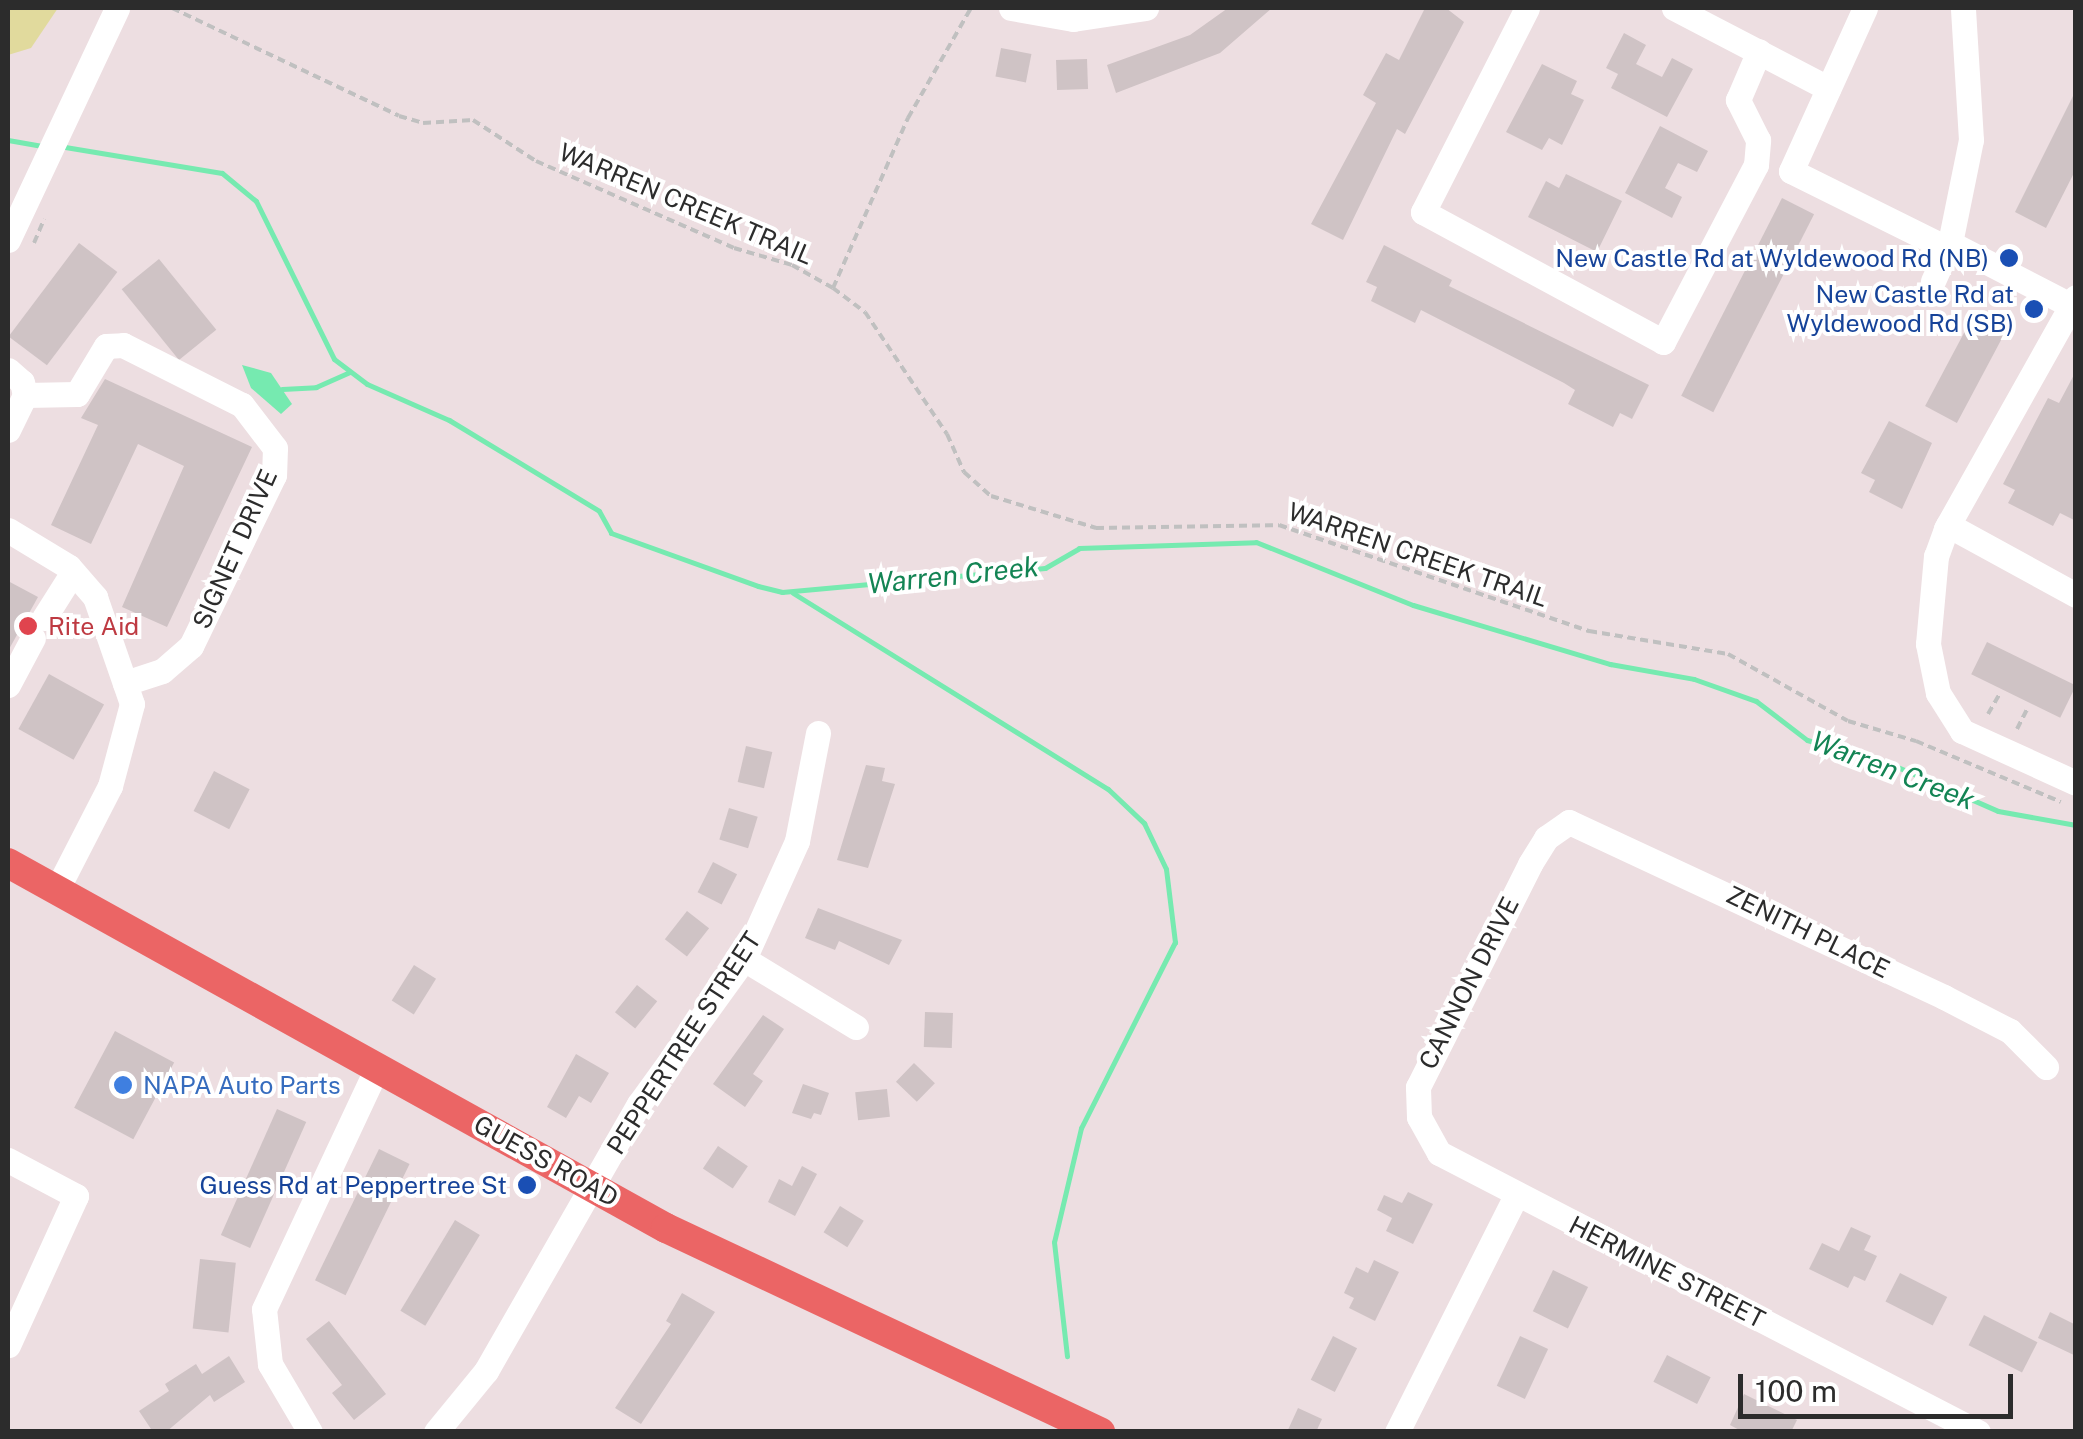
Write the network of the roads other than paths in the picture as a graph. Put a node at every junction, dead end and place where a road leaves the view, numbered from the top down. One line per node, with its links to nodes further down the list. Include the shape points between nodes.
1 (117, 8): 12 (street)
2 (1011, 8): 3 (street, via 1073,18)
3 (1146, 8)
4 (1527, 8): 10 (street, via 1422,212 1663,342)
5 (1674, 8): 8 (street)
6 (1865, 8): 9 (street)
7 (1963, 8): 13 (street, via 1971,140)
8 (1759, 52): 9 (street); 10 (street, via 1738,100 1758,140)
9 (1828, 88): 11 (street)
10 (1756, 165): 11 (street)
11 (1791, 171): 13 (street)
12 (8, 240)
13 (1949, 246): 14 (street); 15 (street)
14 (1933, 281)
15 (2073, 303): 19 (street)
16 (8, 370): 17 (street)
17 (25, 395): 18 (street); 23 (street, SIGNET DRIVE, via 69,397 106,346 123,345 242,406 275,448 274,474 192,646 162,671)
18 (8, 430)
19 (1948, 525): 22 (street); 26 (street, via 1936,556 1928,626 1938,693 1962,731)
20 (8, 530): 21 (street)
21 (73, 572): 23 (street, via 95,597); 24 (street)
22 (2076, 596)
23 (125, 683): 29 (street, via 133,713 124,750)
24 (8, 685)
25 (818, 733): 30 (street, PEPPERTREE STREET, via 797,842)
26 (2076, 783)
27 (1558, 828): 33 (street, ZENITH PLACE, via 1569,822 1596,830 1944,997 2010,1031); 36 (street, CANNON DRIVE, via 1530,864 1418,1087 1418,1117 1439,1152)
28 (8, 863): 29 (main road, GUESS ROAD)
29 (56, 891): 32 (main road, GUESS ROAD)
30 (744, 959): 31 (street); 35 (street, PEPPERTREE STREET, via 639,1104)
31 (856, 1027)
32 (378, 1066): 35 (main road, GUESS ROAD); 38 (street, via 264,1309 270,1364)
33 (2046, 1066)
34 (8, 1160): 37 (street, via 76,1196)
35 (592, 1188): 39 (street, PEPPERTREE STREET, via 486,1372); 40 (main road, GUESS ROAD, via 774,1283)
36 (1516, 1195): 41 (street); 42 (street, HERMINE STREET)
37 (8, 1345)
38 (310, 1432)
39 (436, 1432)
40 (1100, 1432)
41 (1397, 1432)
42 (1978, 1432)

